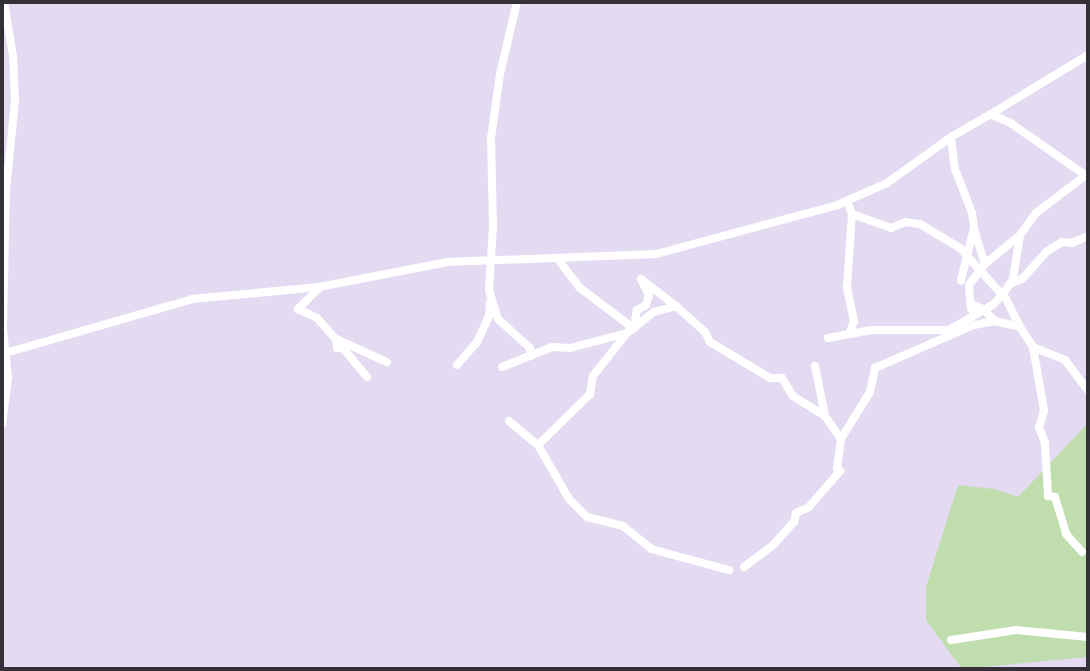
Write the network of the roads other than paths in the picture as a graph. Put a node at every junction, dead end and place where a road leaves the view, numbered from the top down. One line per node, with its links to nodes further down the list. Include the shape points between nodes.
1 (4, 2): 32 (street, via 15,77 3,271)
2 (517, 2): 14 (street, via 491,138)
3 (1088, 55): 4 (street)
4 (991, 114): 5 (street); 6 (street)
5 (951, 137): 7 (street, via 887,183); 9 (street)
6 (1087, 176): 10 (street, via 1036,213)
7 (847, 201): 8 (street); 13 (street, via 656,254)
8 (852, 214): 12 (street, via 891,228 905,222 920,224); 28 (street)
9 (974, 228): 12 (street); 15 (street)
10 (1020, 235): 15 (street); 17 (street)
11 (1088, 236): 17 (street, via 1062,242)
12 (966, 256): 15 (street); 16 (street)
13 (558, 259): 14 (street); 27 (street, via 580,288)
14 (492, 260): 18 (street, via 406,268); 20 (street)
15 (982, 267): 19 (street); 21 (street, via 969,285)
16 (961, 280)
17 (1010, 284): 19 (street)
18 (319, 287): 30 (street, via 298,309 317,318); 32 (street, via 192,299)
19 (1004, 298): 23 (street); 26 (street)
20 (490, 302): 33 (street, via 498,319 530,348); 35 (street, via 477,342)
21 (971, 304): 23 (street); 24 (street)
22 (676, 306): 27 (street, via 654,312); 27 (street, via 641,279 649,295); 40 (street, via 710,342 770,378 782,378 793,396)
23 (983, 309): 24 (street); 25 (street)
24 (971, 317): 28 (street, via 949,330)
25 (995, 321): 26 (street); 43 (street, via 875,368 870,392)
26 (1020, 327): 31 (street)
27 (630, 331): 33 (street); 44 (street, via 593,376 590,394)
28 (850, 332): 29 (street)
29 (828, 338)
30 (336, 339): 34 (street); 38 (street, via 337,348 342,347)
31 (1033, 347): 39 (street, via 1065,360); 45 (street, via 1044,411 1039,427 1048,496 1055,497 1066,534)
32 (5, 353): 42 (street)
33 (531, 356): 37 (street)
34 (387, 362)
35 (457, 365)
36 (815, 366): 40 (street)
37 (502, 367)
38 (367, 377)
39 (1088, 391)
40 (825, 416): 43 (street)
41 (509, 421): 44 (street)
42 (2, 424)
43 (841, 439): 46 (street, via 840,471 832,484)
44 (538, 445): 47 (street, via 569,499 587,517 623,526 651,549)
45 (1082, 552)
46 (744, 567)
47 (729, 570)
48 (1088, 637): 49 (street, via 1016,630)
49 (951, 640)

